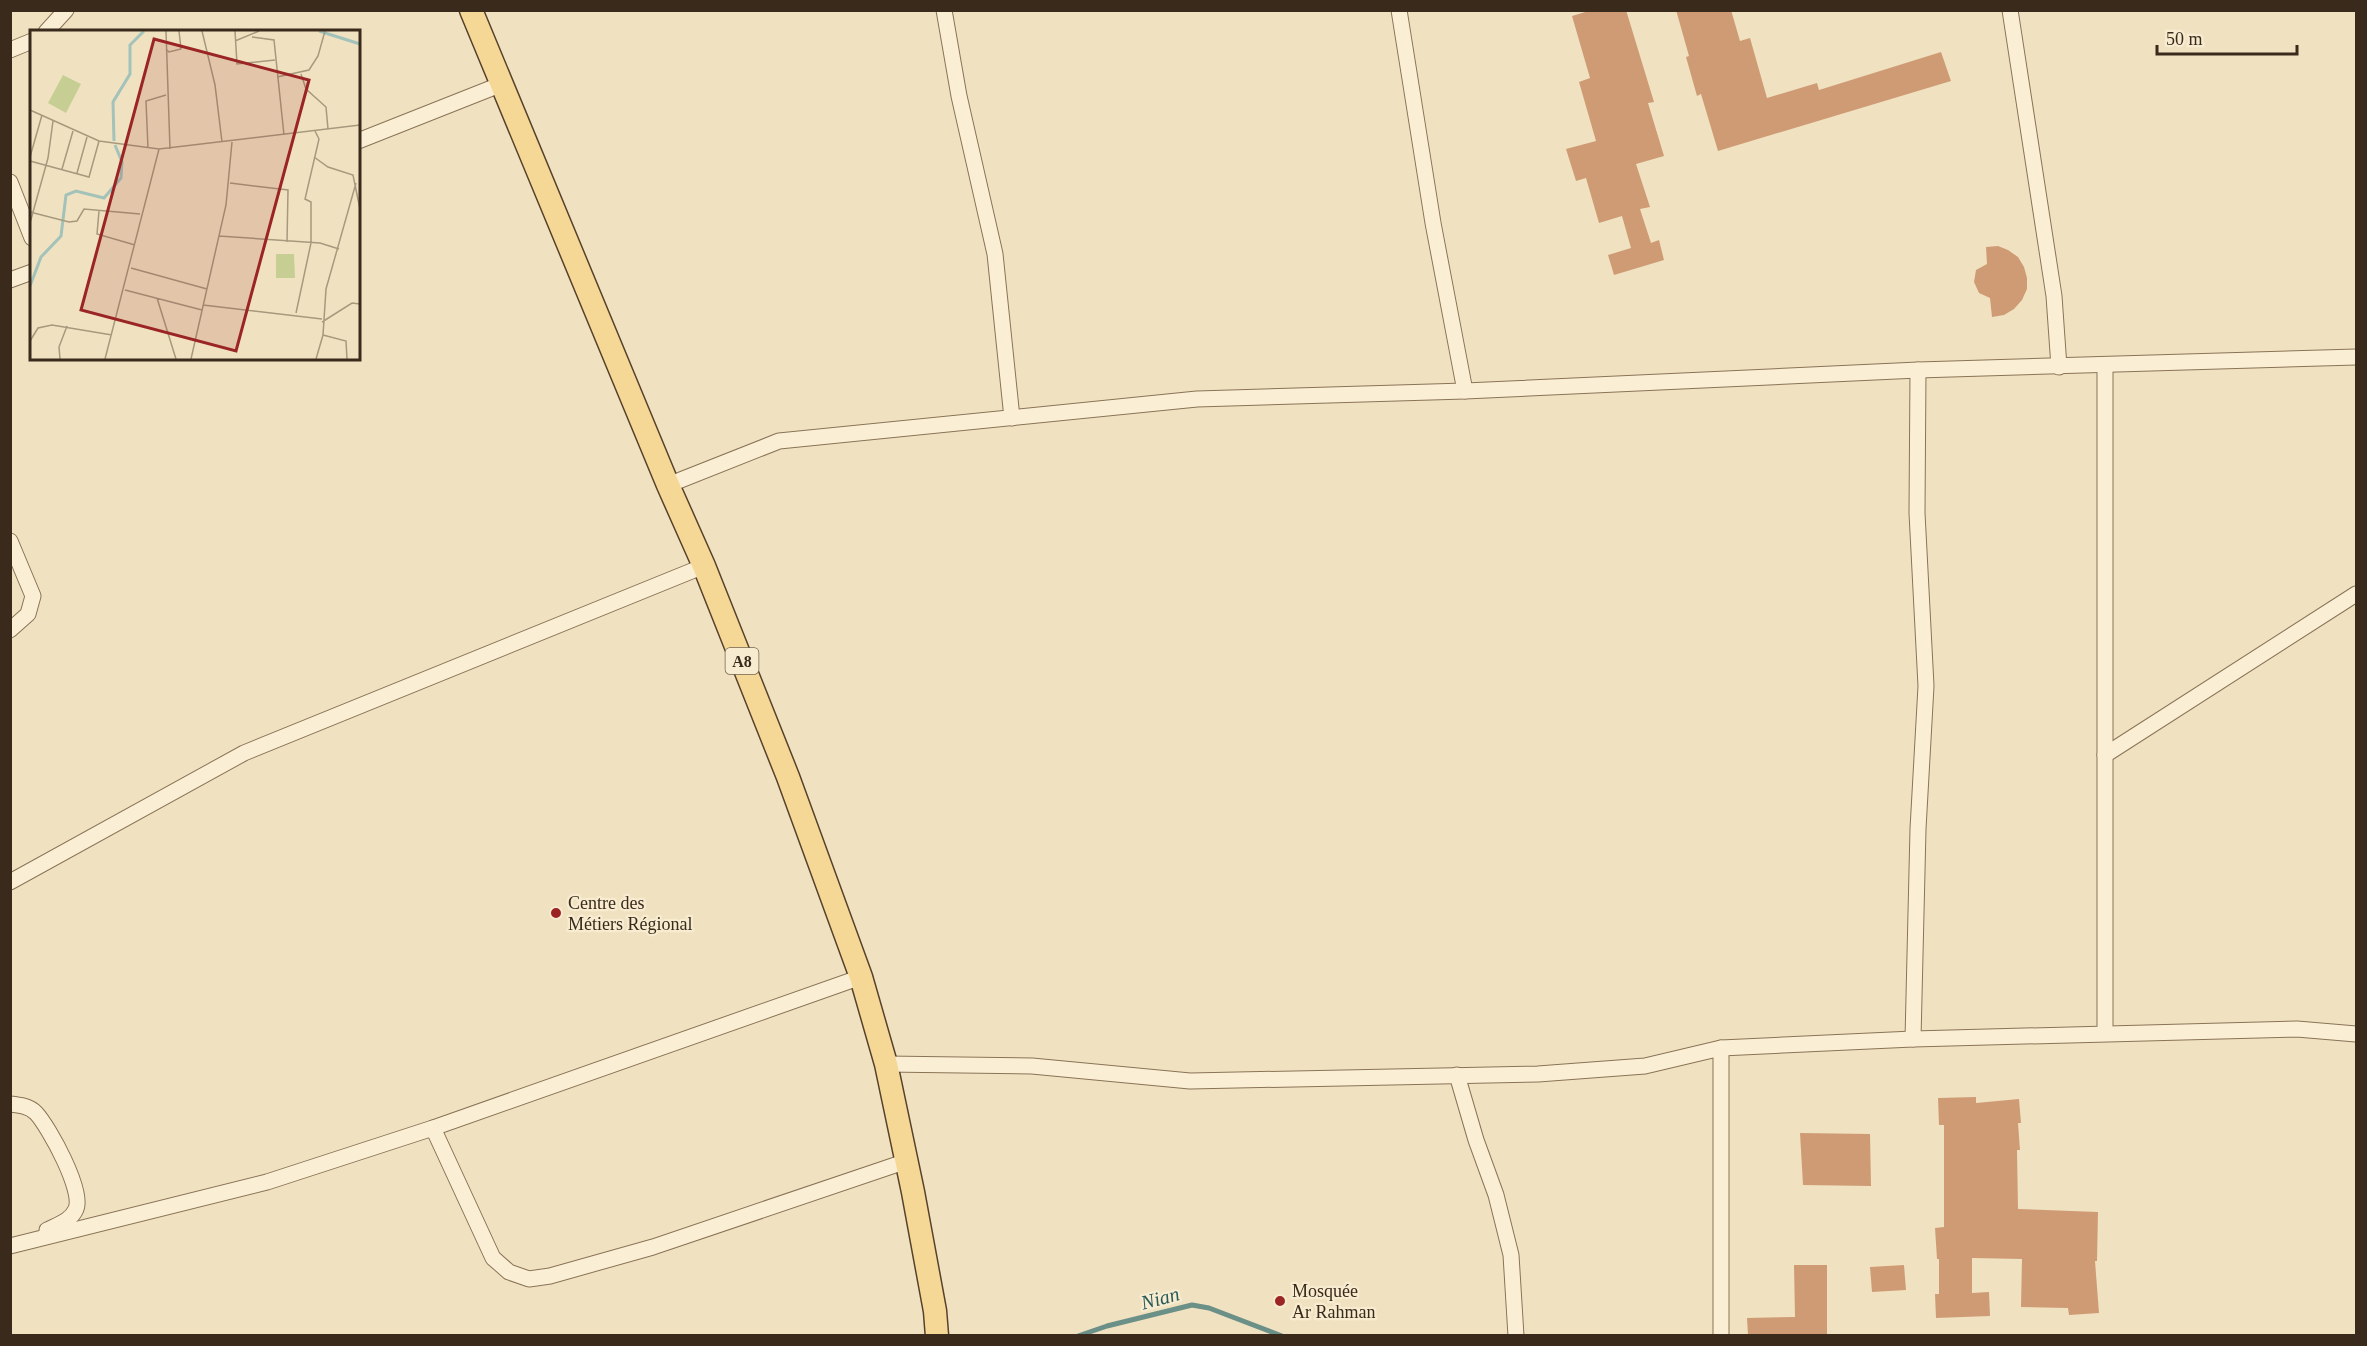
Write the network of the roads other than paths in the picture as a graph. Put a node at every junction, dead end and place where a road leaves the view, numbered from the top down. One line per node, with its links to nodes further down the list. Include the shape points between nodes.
1 (66, 10): 6 (street)
2 (471, 10): 9 (main road, A8)
3 (944, 10): 20 (street, via 995,254)
4 (1399, 10): 19 (street)
5 (2010, 10): 17 (street, via 2054,296)
6 (48, 30)
7 (30, 42): 8 (street)
8 (10, 50)
9 (502, 84): 10 (street); 21 (main road, A8)
10 (360, 140)
11 (10, 182): 12 (street)
12 (30, 233)
13 (30, 273): 14 (street)
14 (10, 280)
15 (2356, 357): 16 (street)
16 (2105, 365): 17 (street); 26 (street)
17 (2059, 367): 18 (street)
18 (1918, 370): 19 (street); 31 (street, via 1917,513 1926,686 1918,829)
19 (1465, 391): 20 (street, via 1197,399)
20 (1012, 418): 21 (street, via 779,441)
21 (668, 485): 23 (main road, A8)
22 (10, 541): 25 (street, via 33,596 28,614)
23 (704, 566): 27 (street, via 244,753); 28 (main road, A8, via 788,777)
24 (2356, 594): 26 (street)
25 (10, 630)
26 (2105, 755): 29 (street)
27 (10, 882)
28 (861, 977): 33 (main road, A8); 36 (street)
29 (2105, 1033): 30 (street, via 2297,1029); 31 (street)
30 (2356, 1034)
31 (1914, 1039): 32 (street)
32 (1721, 1048): 34 (street, via 1645,1066); 41 (street)
33 (886, 1064): 34 (street, via 1032,1066 1190,1081); 37 (main road, A8)
34 (1457, 1075): 40 (street, via 1496,1195 1511,1256)
35 (10, 1104): 38 (street, via 23,1105 36,1113 65,1161 78,1195 76,1209 68,1220)
36 (433, 1128): 37 (street, via 493,1258 509,1272 529,1279 653,1248); 38 (street, via 267,1182)
37 (907, 1161): 39 (main road, A8)
38 (17, 1244)
39 (937, 1335)
40 (1516, 1335)
41 (1721, 1335)

